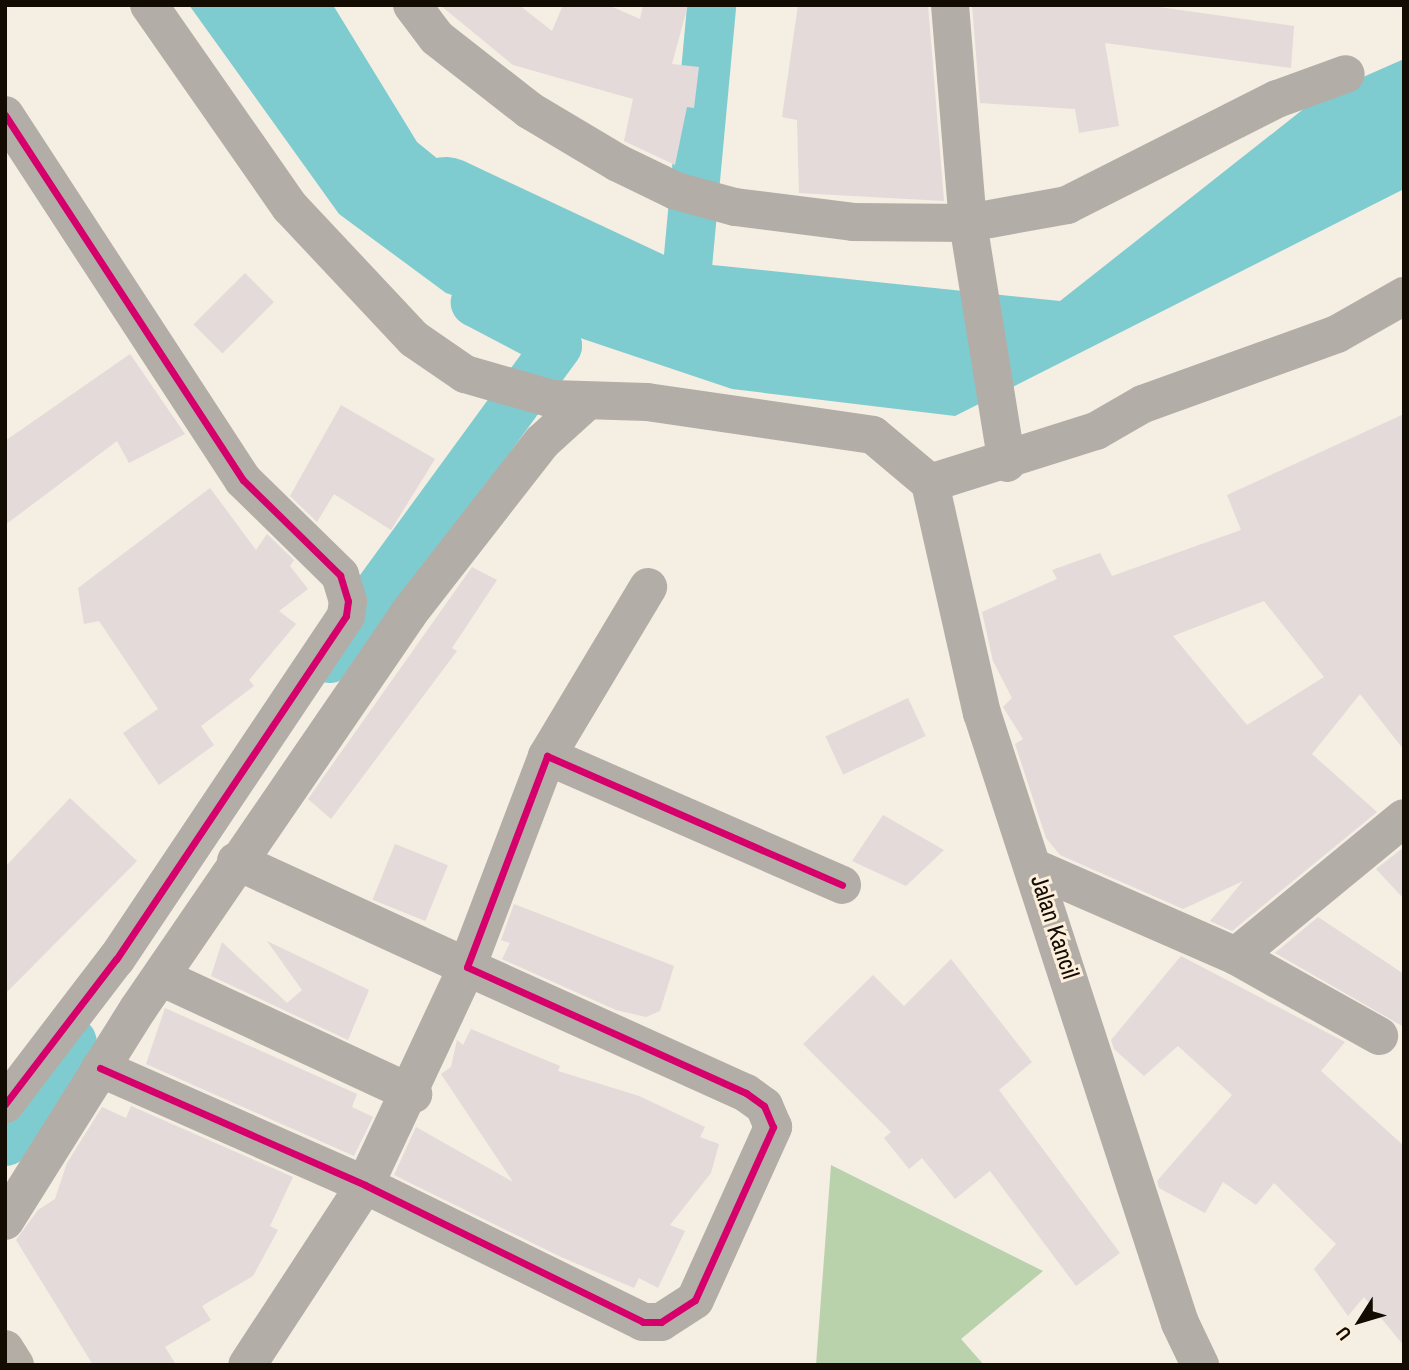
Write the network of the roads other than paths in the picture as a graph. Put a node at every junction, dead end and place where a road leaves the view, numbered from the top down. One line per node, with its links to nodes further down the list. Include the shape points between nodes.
1 (149, 5): 8 (street, via 290,207 414,339 495,387)
2 (412, 5): 6 (street, via 436,38 529,110 676,191 735,207)
3 (950, 5): 6 (street)
4 (1346, 74): 6 (street, via 1277,99 1067,205)
5 (5, 115): 23 (street, via 243,480 340,575 348,601 346,616 116,959)
6 (972, 237): 9 (street)
7 (1404, 296): 9 (street, via 1337,334 1143,404 1096,431)
8 (568, 401): 10 (street, via 647,402 873,435); 14 (street, via 542,442 453,553)
9 (1007, 463): 10 (street)
10 (930, 483): 15 (street, Jalan Kancil, via 982,713)
11 (649, 587): 12 (street)
12 (547, 756): 16 (street); 18 (street)
13 (1404, 818): 17 (street)
14 (236, 861): 18 (street); 19 (street)
15 (1037, 869): 17 (street); 29 (street, Jalan Kancil, via 1180,1323)
16 (842, 885)
17 (1236, 956): 20 (street)
18 (467, 967): 22 (street); 24 (street, via 746,1093 764,1106 771,1140 695,1300 661,1322 643,1321)
19 (163, 978): 21 (street); 22 (street)
20 (1379, 1036)
21 (100, 1068): 24 (street); 25 (street)
22 (413, 1094): 24 (street)
23 (5, 1104)
24 (365, 1185): 28 (street)
25 (5, 1221)
26 (5, 1349): 27 (main road)
27 (15, 1365)
28 (247, 1365)
29 (1200, 1365)

